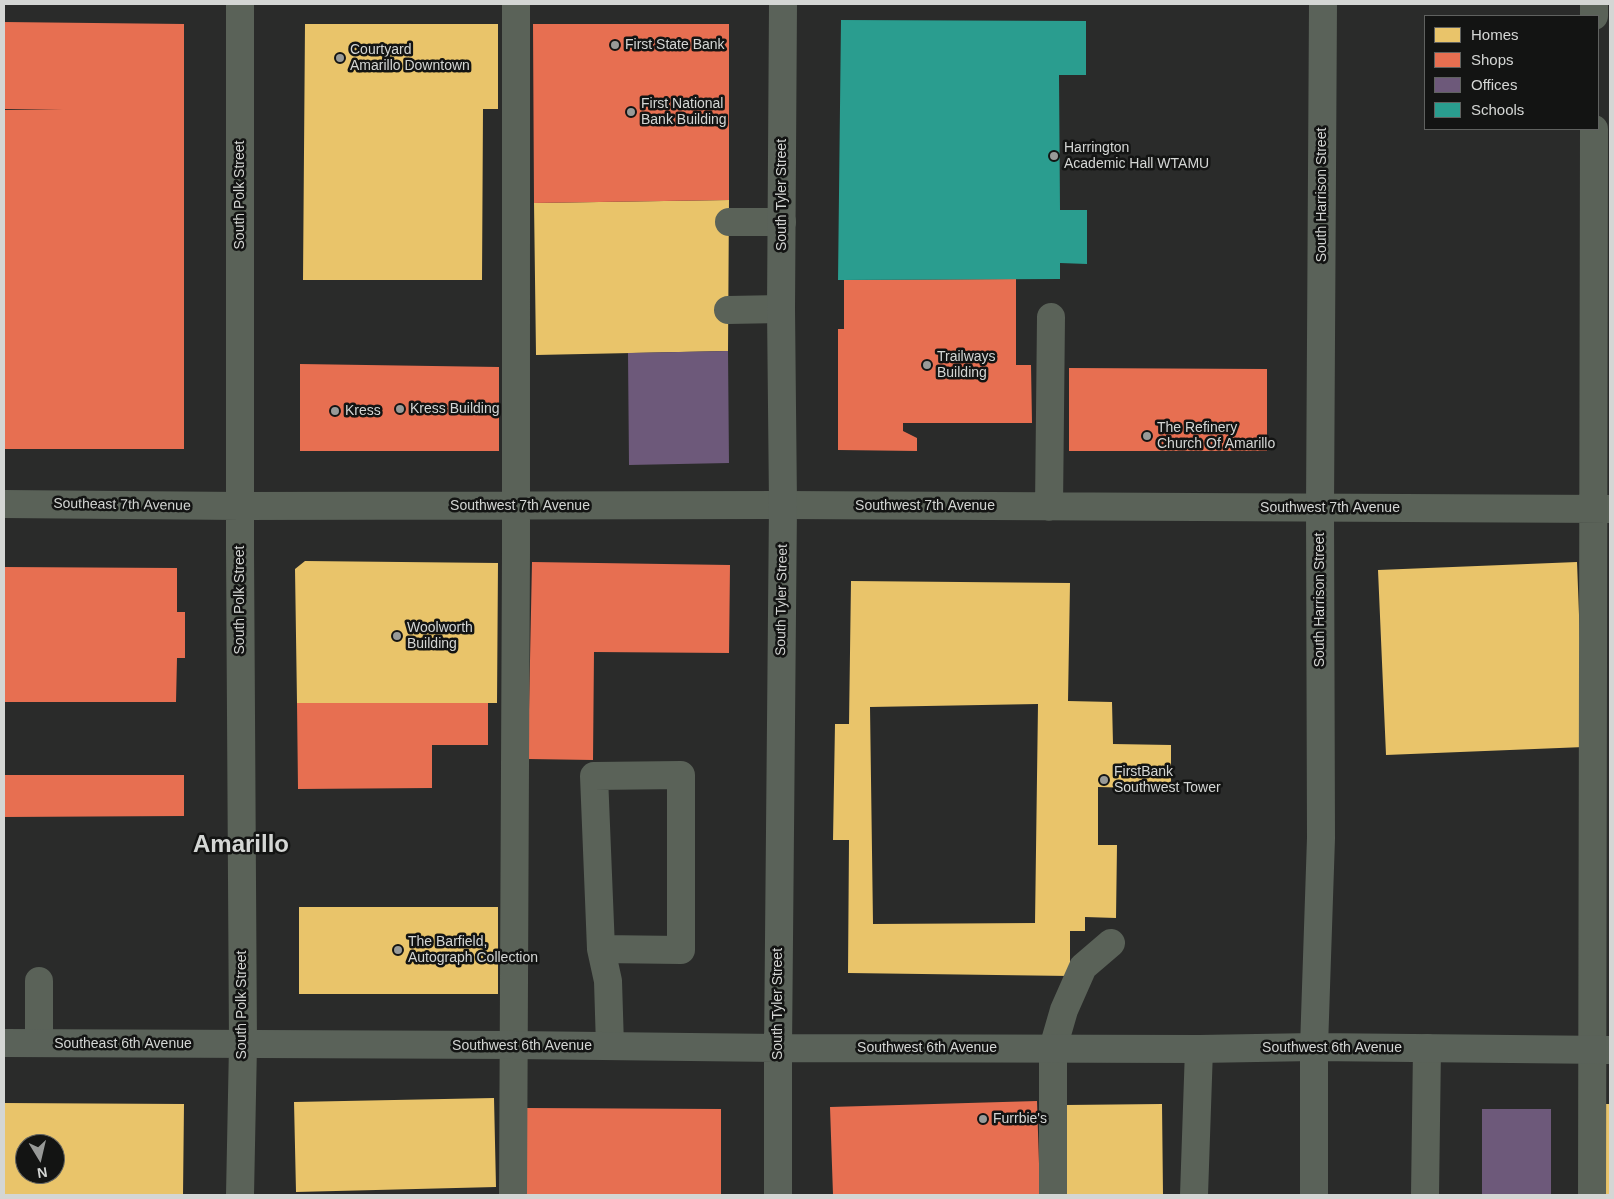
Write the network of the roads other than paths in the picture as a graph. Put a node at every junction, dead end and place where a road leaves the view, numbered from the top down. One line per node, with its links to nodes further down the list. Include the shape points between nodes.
1 (240, 4): 13 (street, South Polk Street)
2 (516, 4): 14 (street)
3 (783, 4): 7 (main road, South Tyler Street)
4 (1323, 4): 16 (main road, South Harrison Street)
5 (1594, 130): 17 (street)
6 (729, 222): 7 (street)
7 (782, 222): 9 (main road, South Tyler Street)
8 (728, 310): 9 (street)
9 (781, 310): 12 (main road, South Tyler Street)
10 (1051, 317): 15 (street)
11 (4, 504): 13 (street, Southeast 7th Avenue)
12 (783, 505): 14 (street, Southwest 7th Avenue); 15 (street, Southwest 7th Avenue); 27 (main road, South Tyler Street)
13 (240, 506): 14 (street, Southwest 7th Avenue); 23 (street, South Polk Street)
14 (516, 506): 24 (street)
15 (1049, 507): 16 (street, Southwest 7th Avenue)
16 (1320, 508): 17 (street, Southwest 7th Avenue); 26 (main road, South Harrison Street, via 1321,838)
17 (1602, 509): 31 (street)
18 (1111, 943): 28 (street, via 1083,967 1064,1010)
19 (601, 949): 19 (street, via 681,950 681,775 594,776); 25 (street, via 608,982)
20 (39, 981): 22 (street)
21 (4, 1043): 22 (main road, Southeast 6th Avenue)
22 (39, 1043): 23 (main road, Southeast 6th Avenue)
23 (243, 1045): 24 (main road, Southwest 6th Avenue); 32 (street, South Polk Street)
24 (514, 1045): 25 (main road, Southwest 6th Avenue); 33 (street)
25 (610, 1046): 27 (main road, Southwest 6th Avenue)
26 (1314, 1047): 29 (main road, Southwest 6th Avenue); 30 (main road, Southwest 6th Avenue); 37 (main road, South Harrison Street)
27 (778, 1048): 28 (main road, Southwest 6th Avenue); 34 (main road, South Tyler Street)
28 (1053, 1048): 30 (main road, Southwest 6th Avenue); 35 (street)
29 (1427, 1048): 31 (main road, Southwest 6th Avenue); 38 (street)
30 (1199, 1049): 36 (street)
31 (1602, 1050): 39 (street)
32 (240, 1195)
33 (512, 1195)
34 (778, 1195)
35 (1053, 1195)
36 (1194, 1195)
37 (1314, 1195)
38 (1424, 1195)
39 (1592, 1195)

